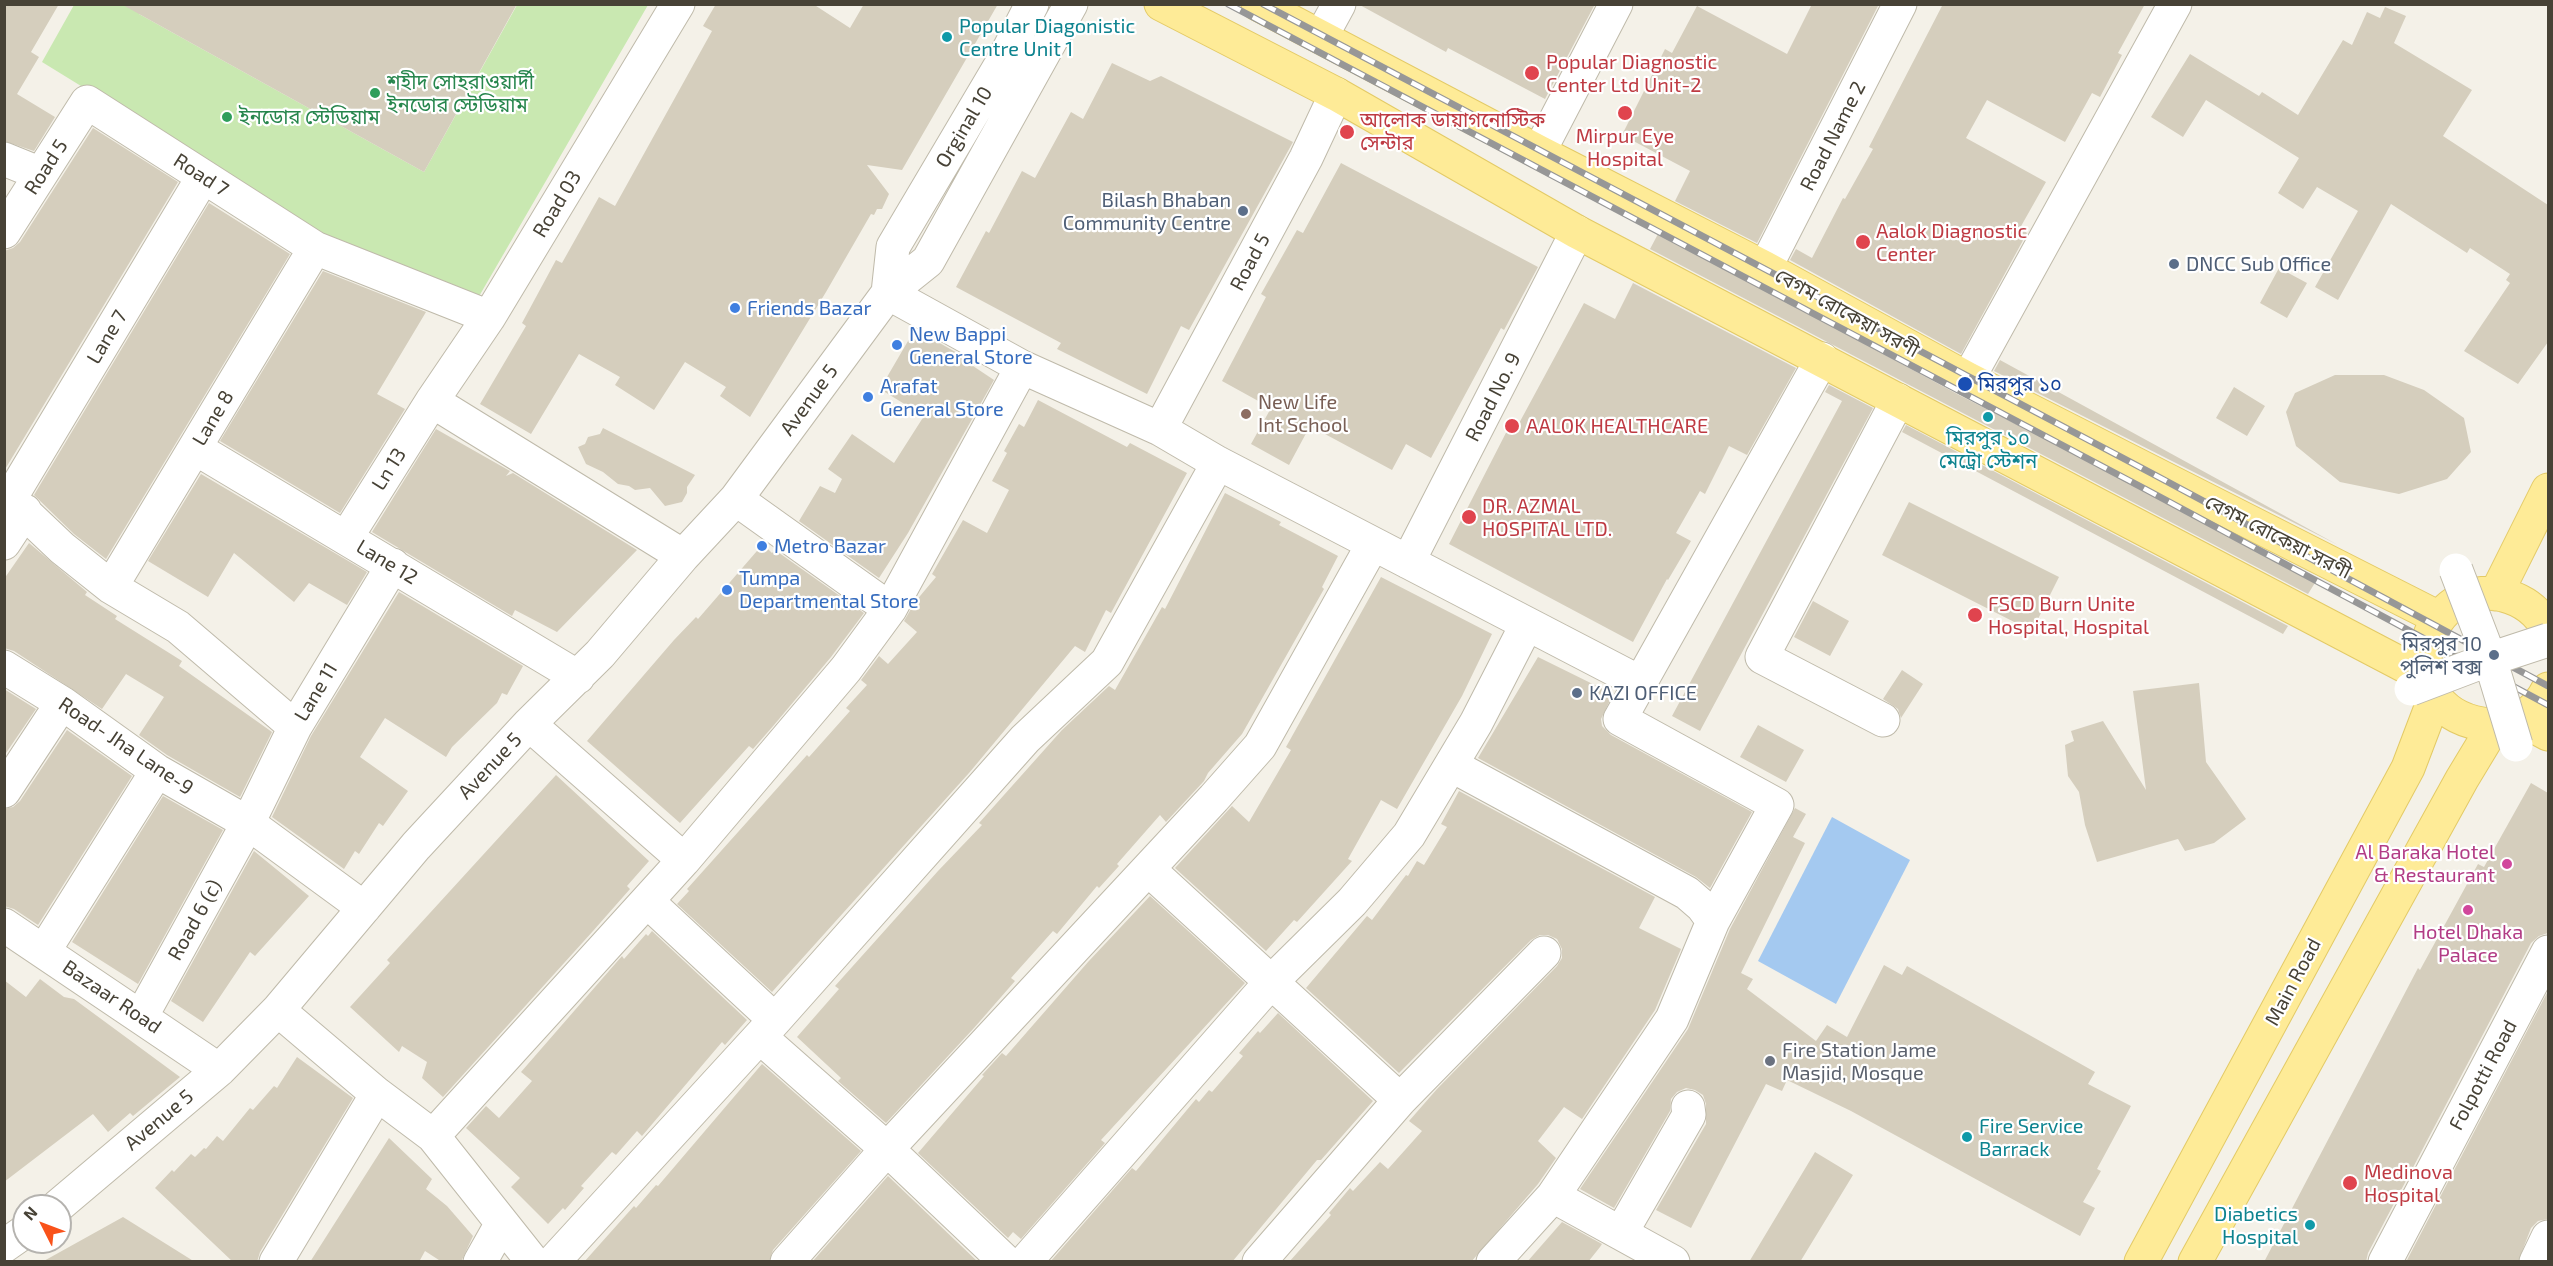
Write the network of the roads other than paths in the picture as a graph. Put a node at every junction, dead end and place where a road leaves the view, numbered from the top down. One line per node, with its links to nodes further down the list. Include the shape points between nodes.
1 (678, 4): 22 (street, Road 03)
2 (1032, 4): 21 (street, Orginal 10, via 1002,63 893,247)
3 (1071, 4): 21 (street, Avenue 5, via 928,261)
4 (1161, 4): 11 (main road)
5 (1258, 4): 10 (main road, বেগম রোকেয়া সরণী)
6 (1339, 4): 10 (street)
7 (1616, 4): 13 (street)
8 (1900, 4): 20 (street, Road Name 2)
9 (2175, 4): 25 (street)
10 (1322, 37): 13 (main road, বেগম রোকেয়া সরণী)
11 (1336, 94): 18 (main road); 28 (street, Road 5, via 1306,158)
12 (87, 102): 15 (street, Road 5); 16 (street, Road 7)
13 (1539, 152): 20 (main road, বেগম রোকেয়া সরণী)
14 (4, 159): 15 (street)
15 (41, 174): 17 (street, Road 5)
16 (203, 177): 19 (street, Road 7); 33 (street, Lane 7)
17 (4, 232)
18 (1577, 232): 23 (main road); 38 (street, Road No. 9)
19 (315, 248): 22 (street, Road 7); 29 (street, Lane 8)
20 (1766, 268): 25 (main road, বেগম রোকেয়া সরণী)
21 (888, 293): 24 (street); 32 (street, Avenue 5)
22 (489, 317): 27 (street, Road 03)
23 (1822, 359): 26 (main road); 50 (street)
24 (1022, 367): 28 (street); 43 (street)
25 (1968, 379): 44 (main road, বেগম রোকেয়া সরণী)
26 (1898, 400): 51 (main road); 54 (street, via 1762,657)
27 (432, 401): 34 (street, Ln 13); 37 (street)
28 (1160, 429): 30 (street)
29 (195, 448): 34 (street, Lane 12); 41 (street, Lane 8)
30 (1218, 463): 36 (street); 75 (street, via 1107,662 1025,739)
31 (2548, 489): 42 (main road)
32 (736, 499): 37 (street, Avenue 5); 43 (street)
33 (14, 501): 35 (street, Lane 7); 41 (street, via 62,548)
34 (346, 537): 39 (street, Lane 12)
35 (4, 543)
36 (1373, 544): 38 (street); 64 (street, via 1260,746)
37 (682, 556): 49 (street, Avenue 5)
38 (1408, 562): 45 (street)
39 (393, 565): 49 (street, Lane 12); 56 (street, Lane 11)
40 (2456, 570): 47 (street, bridge)
41 (111, 587): 56 (street, via 178,627)
42 (2496, 594): 44 (main road, via 2475,595); 46 (main road, via 2515,598 2531,608)
43 (890, 609): 63 (street, via 846,669)
44 (2439, 618): 51 (main road, via 2428,636)
45 (1527, 624): 50 (street); 59 (street)
46 (2547, 626): 47 (street, bridge)
47 (2490, 659): 51 (street, bridge); 57 (street, bridge)
48 (4, 667): 53 (street, Road- Jha Lane-9)
49 (578, 677): 55 (street, Avenue 5)
50 (1641, 683): 67 (street, via 1620,719 1777,805)
51 (2424, 688): 57 (main road, via 2451,714 2471,724); 97 (main road, Main Road, via 2408,768)
52 (2548, 689): 57 (main road, via 2533,710)
53 (62, 703): 60 (street, Road- Jha Lane-9); 61 (street)
54 (1883, 720)
55 (529, 724): 63 (street); 66 (street, Avenue 5)
56 (295, 727): 62 (street, Lane 11)
57 (2510, 730): 58 (main road); 98 (main road, via 2462,778)
58 (2548, 734)
59 (1451, 765): 67 (street, via 1687,893); 72 (street, via 1409,836 1352,902)
60 (157, 771): 62 (street, Road- Jha Lane-9); 69 (street)
61 (4, 790)
62 (248, 823): 66 (street, Road- Jha Lane-9); 74 (street, Road 6 (c))
63 (684, 860): 65 (street)
64 (1148, 870): 72 (street); 81 (street)
65 (647, 901): 75 (street); 80 (street)
66 (364, 908): 73 (street, Avenue 5)
67 (1713, 921): 83 (street, via 1672,1019)
68 (4, 925): 69 (street, Bazaar Road)
69 (44, 951): 74 (street, Bazaar Road)
70 (2548, 952): 99 (street, Folpotti Road)
71 (1544, 953): 78 (street)
72 (1271, 982): 78 (street); 94 (street)
73 (278, 1010): 76 (street, Avenue 5); 77 (street)
74 (141, 1017): 76 (street, Bazaar Road)
75 (768, 1028): 81 (street); 91 (street)
76 (219, 1070): 82 (street, Avenue 5)
77 (377, 1094): 80 (street); 88 (street)
78 (1400, 1100): 95 (street)
79 (1688, 1107): 85 (street, via 1689,1115)
80 (433, 1136): 84 (street)
81 (887, 1149): 92 (street); 93 (street)
82 (72, 1194)
83 (1553, 1196): 85 (street); 96 (street)
84 (502, 1223): 89 (street); 90 (street)
85 (1621, 1233): 87 (street)
86 (2548, 1237): 100 (street)
87 (1663, 1260)
88 (276, 1262)
89 (480, 1262)
90 (533, 1262)
91 (553, 1262)
92 (787, 1262)
93 (1006, 1262)
94 (1026, 1262)
95 (1259, 1262)
96 (1494, 1262)
97 (2141, 1262)
98 (2195, 1262)
99 (2385, 1262)
100 (2536, 1262)

